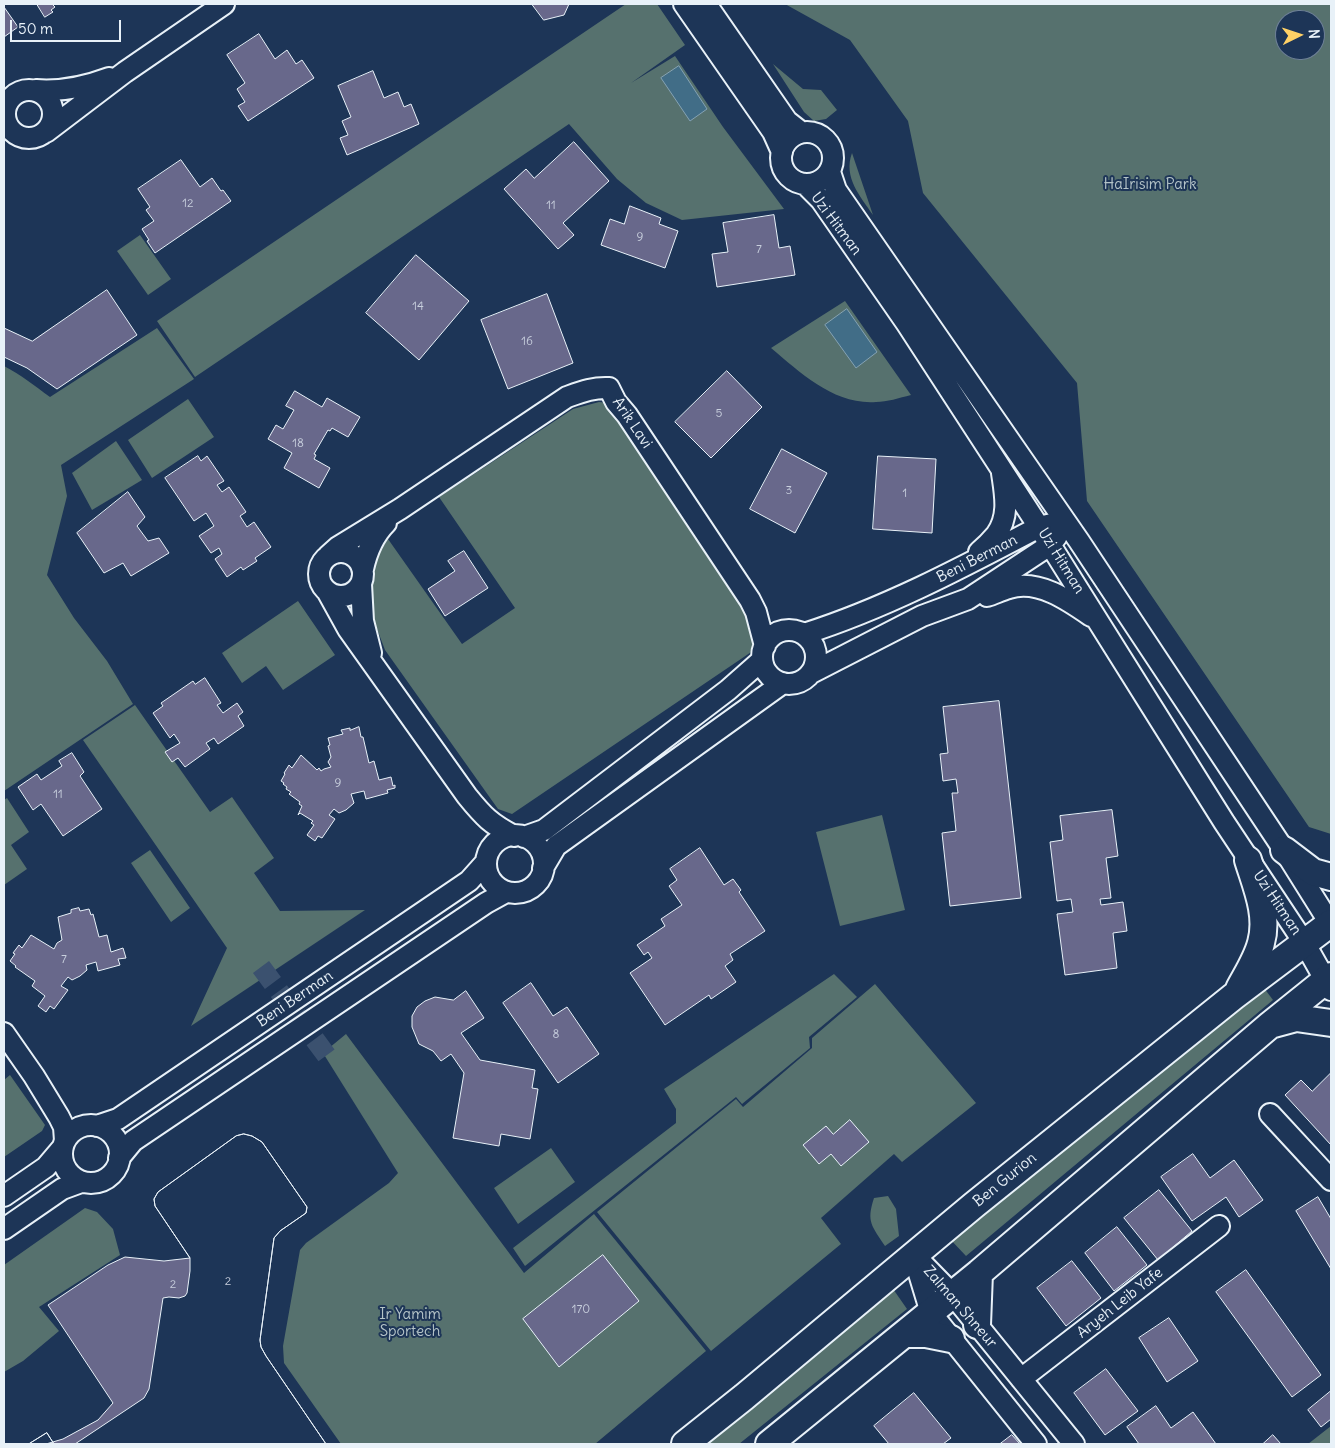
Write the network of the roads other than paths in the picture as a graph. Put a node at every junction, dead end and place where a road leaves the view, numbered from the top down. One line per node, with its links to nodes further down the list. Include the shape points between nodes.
1 (224, 4): 4 (street)
2 (684, 4): 10 (street, via 774,132)
3 (706, 4): 9 (street, via 787,120)
4 (125, 72): 6 (street, via 66,90); 8 (street)
5 (4, 82): 6 (street)
6 (32, 90): 7 (street, via 19,91 12,96 5,106); 8 (street, via 43,94 53,108 51,125)
7 (5, 122): 8 (street, via 19,137 30,139)
8 (46, 132)
9 (801, 132): 10 (street, via 788,140); 11 (street, via 811,131 827,140 834,154)
10 (782, 152): 12 (street, via 784,170 789,178)
11 (830, 172): 12 (street, via 816,184); 15 (street, Uzi Hitman, via 836,190)
12 (806, 185): 13 (street, Uzi Hitman, via 821,200 907,324)
13 (1001, 469): 16 (street, Uzi Hitman); 19 (street, via 1006,509 1003,524 996,536)
14 (400, 509): 18 (street, Arik Lavi); 20 (street, Arik Lavi, via 372,540); 23 (street, Arik Lavi, via 567,397 598,387 609,388)
15 (1066, 522): 16 (street, Beni Berman); 17 (street, Beni Berman); 33 (street, Uzi Hitman)
16 (1040, 527): 17 (street, Uzi Hitman); 19 (street, Beni Berman)
17 (1050, 545): 22 (street, Beni Berman, via 968,599); 24 (street, Uzi Hitman)
18 (328, 556): 20 (street, via 349,553 360,563); 21 (street, via 322,563 319,576)
19 (967, 565): 26 (street, Beni Berman, via 844,621)
20 (362, 577): 21 (street, via 357,590 351,594 345,596); 28 (street, Arik Lavi, via 361,608 366,637)
21 (327, 591): 28 (street, Arik Lavi, via 348,629)
22 (939, 609): 24 (street, via 1008,588 1032,586 1070,602); 29 (street, Beni Berman)
23 (756, 612): 25 (street, Arik Lavi); 27 (street, Arik Lavi)
24 (1098, 621): 35 (street, Uzi Hitman)
25 (783, 630): 26 (street); 27 (street, via 773,635)
26 (804, 634): 29 (street, via 816,650)
27 (763, 653): 30 (street, via 764,668 769,676); 32 (street, via 728,690 544,830)
28 (380, 673): 31 (street, Arik Lavi)
29 (811, 673): 30 (street, via 803,681)
30 (783, 684): 36 (street, via 556,846)
31 (468, 796): 32 (street, Arik Lavi, via 489,821); 34 (street, Arik Lavi, via 485,837)
32 (519, 836): 34 (street, via 498,841 491,848); 36 (street, via 533,842 540,850)
33 (1284, 850): 37 (main road, via 1314,872); 39 (street, Uzi Hitman)
34 (487, 860): 38 (street, via 490,879); 48 (street, Beni Berman, via 469,881 118,1119)
35 (1248, 860): 40 (street, Uzi Hitman); 42 (main road, via 1264,928 1254,960)
36 (544, 868): 38 (street, via 534,886 526,891)
37 (1331, 877)
38 (506, 892): 50 (street, Beni Berman, via 133,1141)
39 (1331, 924): 40 (main road, Ben Gurion)
40 (1305, 944): 41 (street, Uzi Hitman); 42 (main road, Ben Gurion)
41 (1329, 982): 44 (main road)
42 (1234, 996): 56 (main road, Ben Gurion)
43 (1331, 1023): 44 (main road, via 1296,1018)
44 (1270, 1025): 57 (main road)
45 (4, 1033): 46 (street)
46 (34, 1076): 48 (street, via 73,1117); 49 (street, via 64,1127)
47 (1270, 1114): 51 (street)
48 (94, 1126): 49 (street, via 76,1130); 50 (street, via 112,1135)
49 (64, 1144): 52 (street, via 64,1164 68,1172); 53 (street, via 46,1168)
50 (119, 1158): 52 (street, via 108,1178 99,1182)
51 (1331, 1180)
52 (81, 1182): 55 (street, via 62,1190)
53 (4, 1196)
54 (1220, 1226): 63 (street, Aryeh Leib Yafe)
55 (4, 1229)
56 (914, 1255): 58 (street, Zalman Shneur); 59 (street, Zalman Shneur); 64 (main road, Ben Gurion)
57 (979, 1273): 58 (main road); 60 (main road)
58 (953, 1295): 59 (main road); 60 (street, Zalman Shneur)
59 (930, 1313): 61 (main road); 62 (street, Zalman Shneur)
60 (977, 1325): 63 (street, Zalman Shneur)
61 (906, 1334): 62 (main road); 65 (main road)
62 (951, 1339): 66 (street, Zalman Shneur)
63 (1021, 1379): 67 (street, Zalman Shneur)
64 (685, 1444)
65 (770, 1444)
66 (1036, 1444)
67 (1074, 1444)

